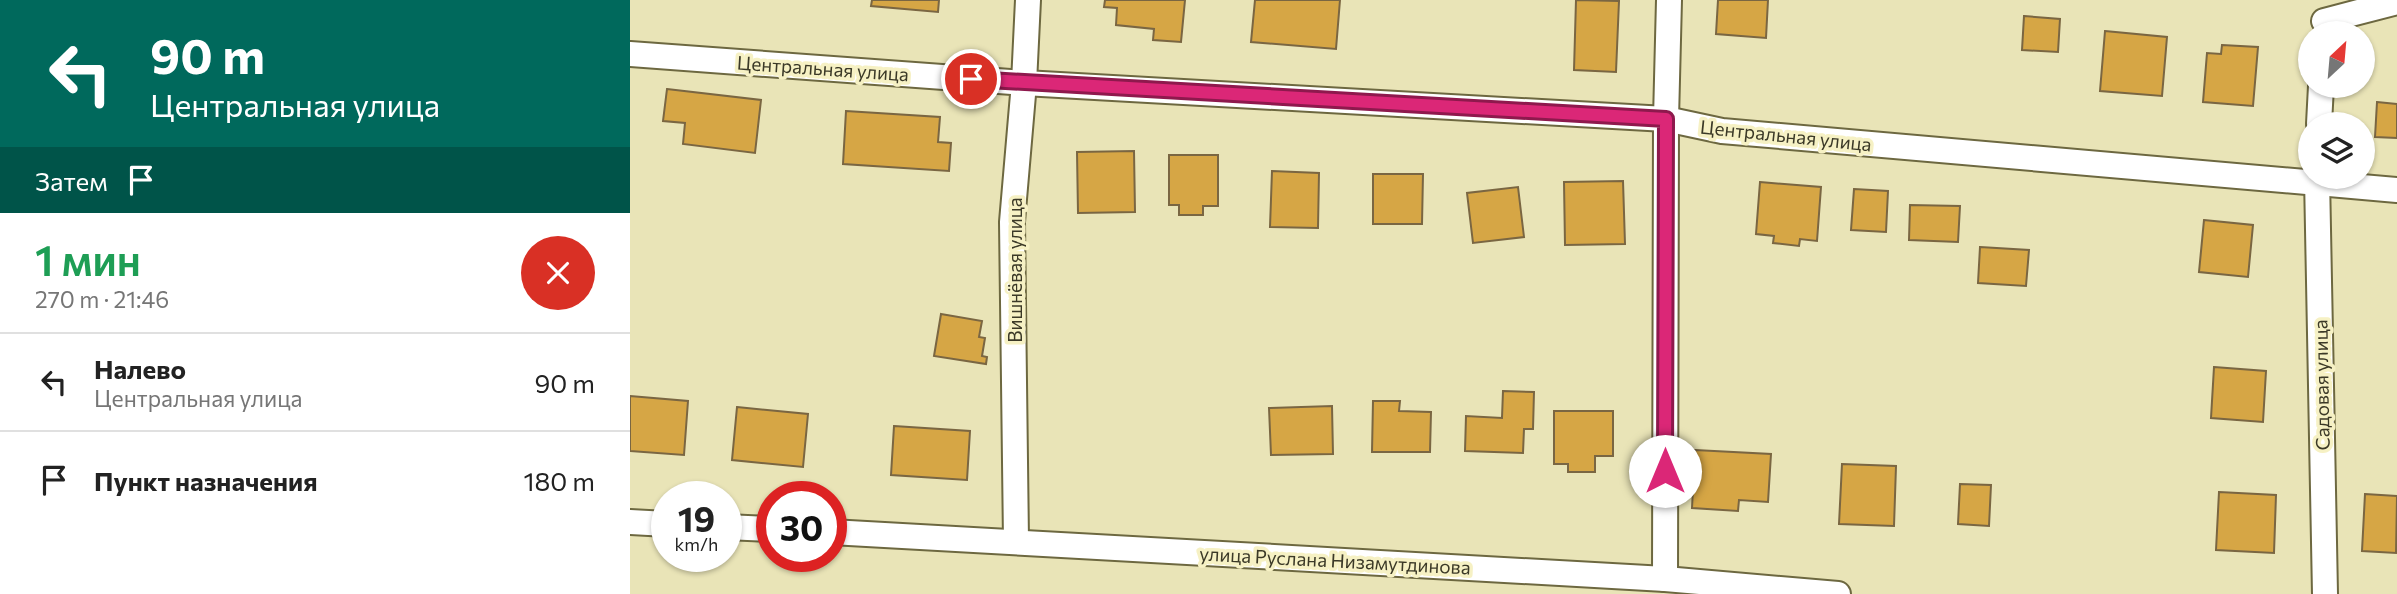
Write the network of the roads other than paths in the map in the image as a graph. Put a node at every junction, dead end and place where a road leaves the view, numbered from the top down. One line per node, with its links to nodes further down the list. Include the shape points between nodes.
1 (1028, 0): 6 (street, Вишнёвая улица)
2 (1669, 0): 7 (street)
3 (2397, 2): 4 (street)
4 (2323, 18)
5 (630, 54): 6 (street, Центральная улица)
6 (1024, 83): 7 (street, Центральная улица); 15 (street, Вишнёвая улица, via 1012,222)
7 (1666, 119): 8 (street, Центральная улица, via 1722,131); 16 (street)
8 (2298, 178)
9 (2375, 188): 11 (street, Центральная улица)
10 (2317, 189): 18 (street, Садовая улица)
11 (2397, 191)
12 (630, 522): 13 (street)
13 (651, 523)
14 (847, 533): 15 (street, улица Руслана Низамутдинова)
15 (1016, 541): 16 (street, улица Руслана Низамутдинова)
16 (1665, 579): 17 (street, улица Руслана Низамутдинова)
17 (1838, 594)
18 (2325, 594)

